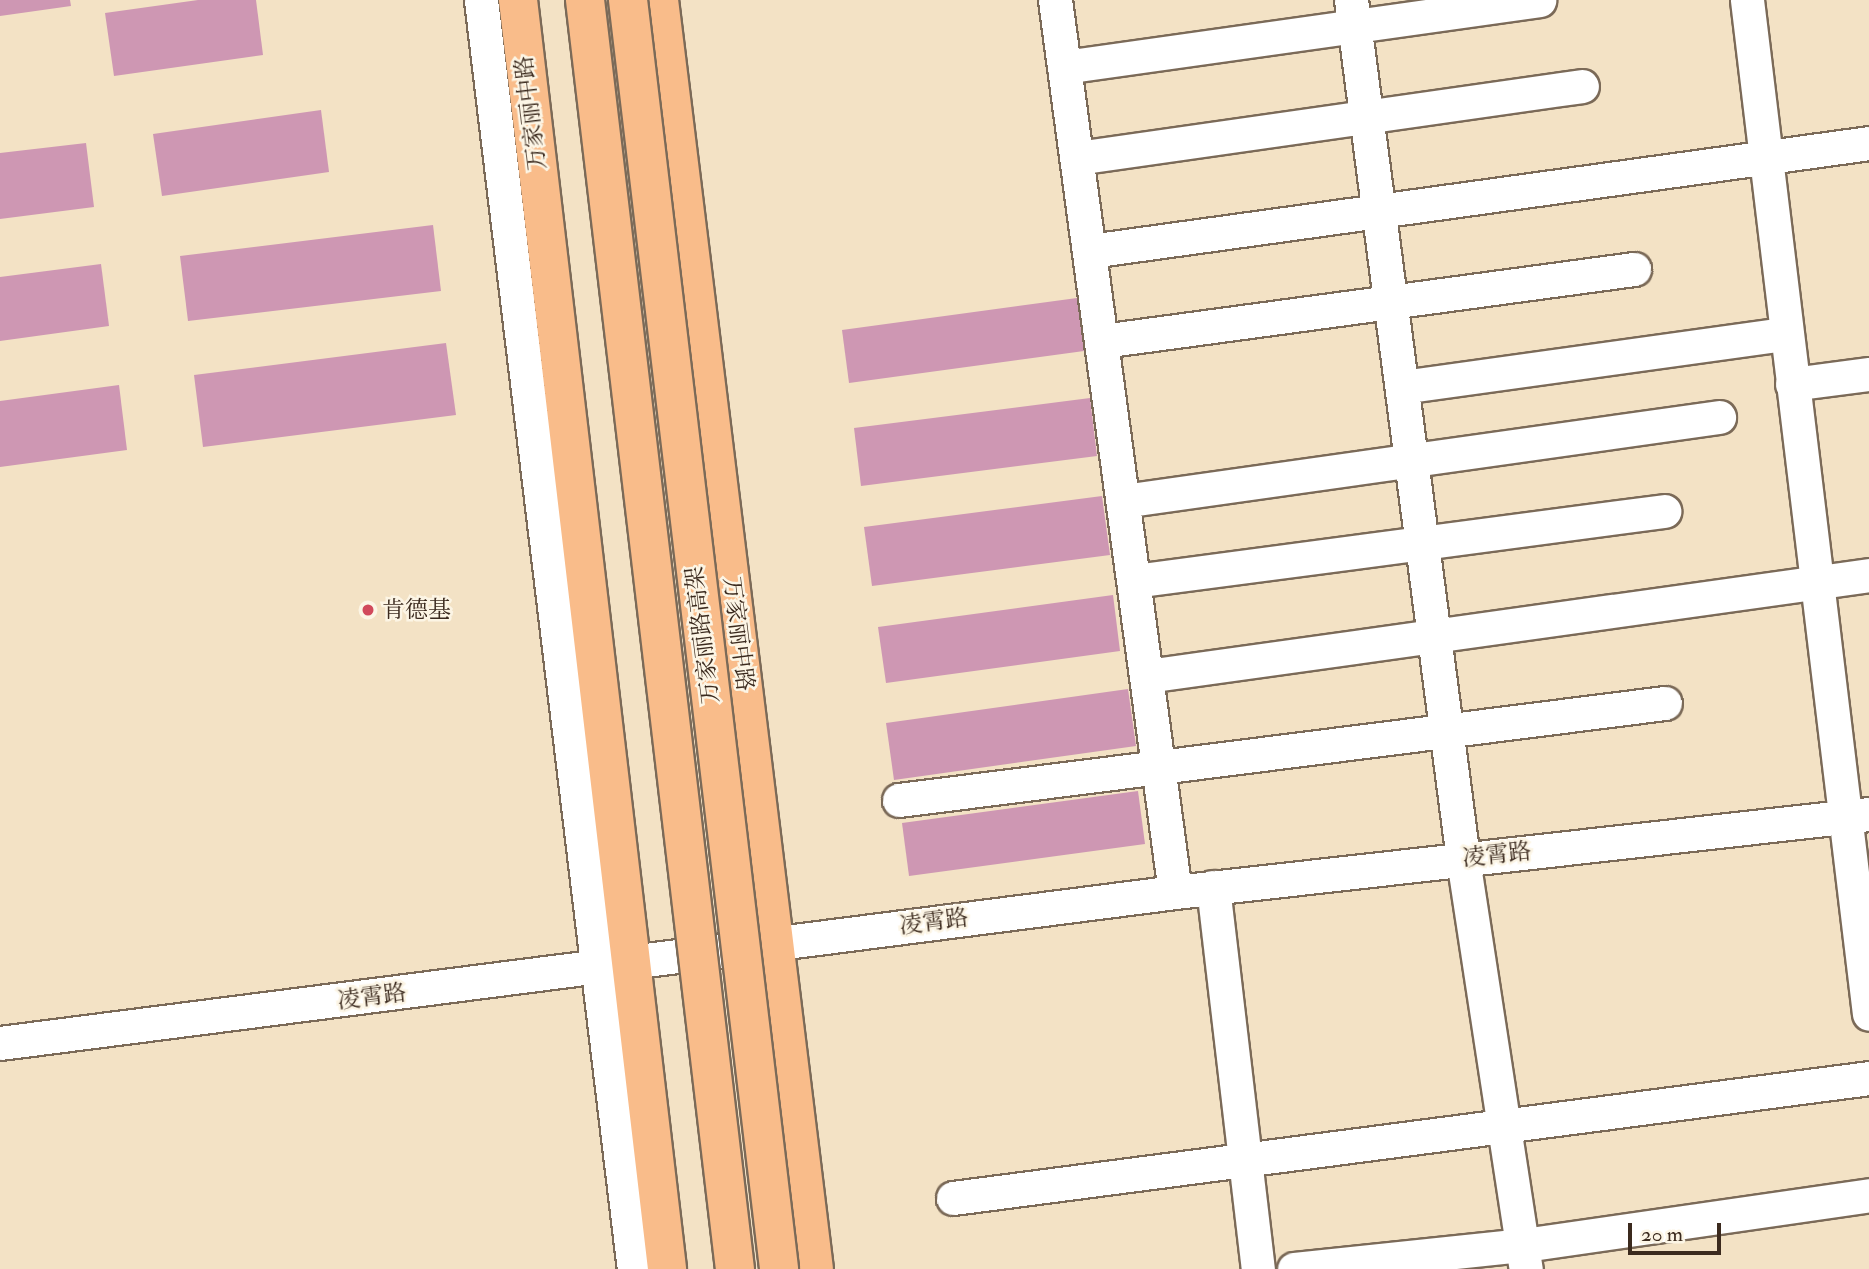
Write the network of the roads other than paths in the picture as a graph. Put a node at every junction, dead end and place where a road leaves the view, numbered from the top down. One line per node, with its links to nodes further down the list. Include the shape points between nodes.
1 (481, 0): 44 (street)
2 (518, 0): 44 (main road, 万家丽中路)
3 (585, 0): 55 (main road, 万家丽路高架, bridge)
4 (628, 0): 56 (main road, 万家丽路高架, bridge)
5 (660, 0): 43 (main road, 万家丽中路)
6 (1055, 0): 10 (street)
7 (1539, 0): 9 (street)
8 (1747, 0): 14 (street)
9 (1352, 12): 10 (street); 12 (street)
10 (1064, 67): 15 (street)
11 (1582, 86): 12 (street)
12 (1366, 116): 15 (street); 16 (street)
13 (1869, 142): 14 (street)
14 (1766, 157): 16 (street); 20 (street)
15 (1077, 158): 17 (street)
16 (1379, 212): 17 (street); 19 (street)
17 (1090, 251): 21 (street)
18 (1634, 269): 19 (street)
19 (1391, 304): 21 (street); 24 (street)
20 (1786, 334): 23 (street); 24 (street)
21 (1102, 341): 27 (street)
22 (1869, 374): 23 (street)
23 (1792, 384): 32 (street)
24 (1402, 387): 26 (street)
25 (1719, 417): 26 (street)
26 (1412, 462): 27 (street); 29 (street)
27 (1123, 500): 31 (street)
28 (1664, 511): 29 (street)
29 (1422, 541): 31 (street); 33 (street)
30 (1869, 575): 32 (street)
31 (1134, 580): 34 (street)
32 (1815, 582): 33 (street); 39 (street)
33 (1434, 634): 34 (street); 36 (street)
34 (1147, 676): 37 (street)
35 (1665, 703): 36 (street)
36 (1447, 731): 37 (street); 40 (street)
37 (1159, 768): 38 (street); 42 (street)
38 (899, 800)
39 (1855, 815): 40 (street, 凌霄路); 45 (street)
40 (1463, 859): 41 (street, 凌霄路); 48 (street)
41 (1213, 887): 42 (street, 凌霄路); 49 (street)
42 (1175, 892): 43 (street, 凌霄路)
43 (776, 942): 44 (street, 凌霄路); 57 (main road, 万家丽中路)
44 (614, 967): 46 (street, 凌霄路); 53 (street); 54 (main road, 万家丽中路)
45 (1869, 1014)
46 (0, 1043)
47 (1869, 1077): 48 (street)
48 (1506, 1128): 49 (street); 52 (street)
49 (1245, 1160): 51 (street); 58 (street)
50 (1869, 1195): 52 (street)
51 (953, 1198)
52 (1525, 1257): 59 (street)
53 (634, 1269)
54 (667, 1269)
55 (735, 1269)
56 (779, 1269)
57 (814, 1269)
58 (1258, 1269)
59 (1294, 1269)

